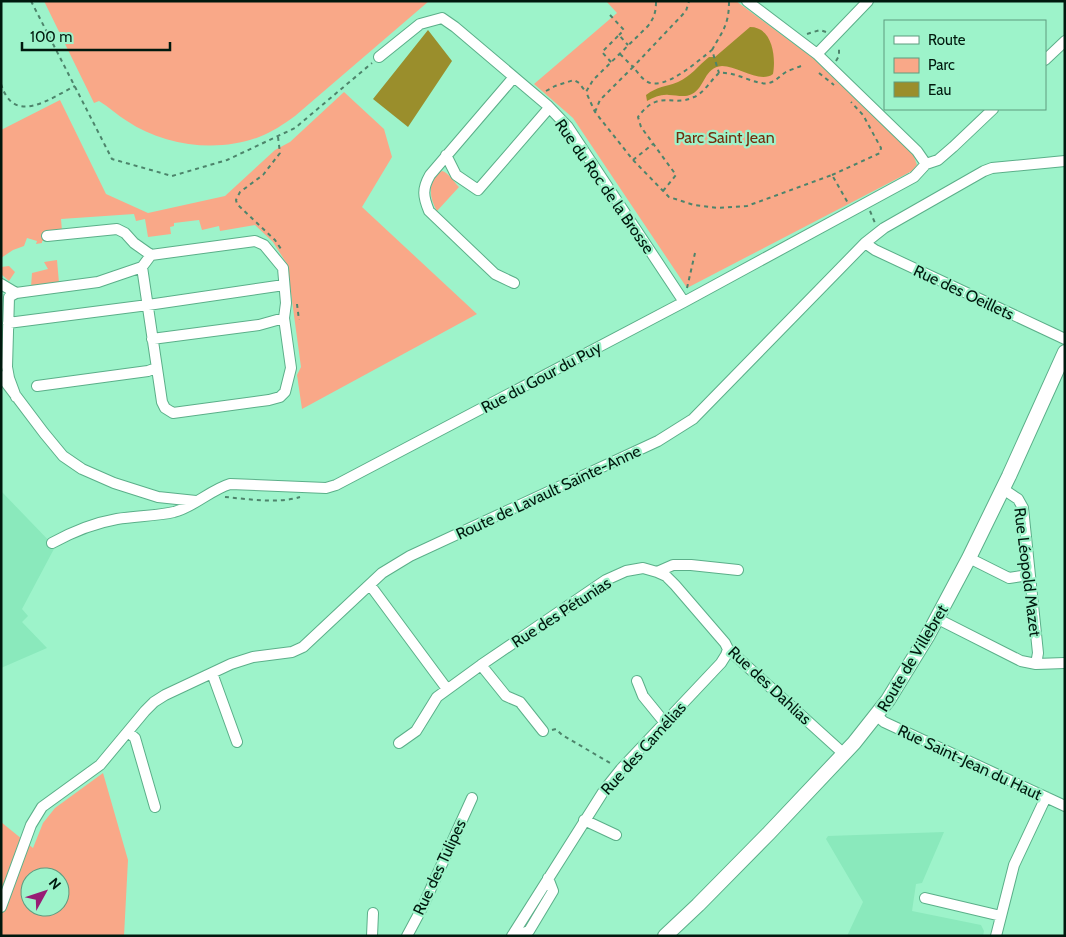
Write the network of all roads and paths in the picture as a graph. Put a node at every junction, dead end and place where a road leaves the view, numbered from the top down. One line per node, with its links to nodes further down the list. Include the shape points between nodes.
1 (31, 1): 23 (path)
2 (689, 1): 18 (path, via 686,12)
3 (729, 1): 11 (path, via 729,17)
4 (746, 1): 13 (street)
5 (868, 1): 13 (street)
6 (656, 2): 10 (path, via 654,18)
7 (610, 15): 8 (path, via 624,30)
8 (619, 35): 10 (path); 16 (path, via 602,52)
9 (1065, 41): 15 (street)
10 (628, 45): 12 (path)
11 (712, 50): 18 (path, via 686,70 661,83 646,81); 19 (path)
12 (620, 54): 16 (path); 18 (path)
13 (817, 54): 36 (street)
14 (379, 57): 21 (street, Rue du Roc de la Brosse, via 420,24 442,18); 31 (path, via 295,128)
15 (1046, 59)
16 (611, 62): 25 (path)
17 (800, 66): 19 (path, via 776,80 761,84 746,77)
18 (633, 67): 30 (path, via 600,100)
19 (719, 73): 32 (path, via 694,98 660,101 644,110 638,117)
20 (819, 73): 24 (path)
21 (514, 77): 27 (street, Rue du Roc de la Brosse); 33 (street)
22 (1, 84): 23 (path, via 11,102 21,108 32,107)
23 (75, 86): 31 (path, via 112,159 172,176 227,160)
24 (840, 90)
25 (586, 92): 27 (path, via 574,80 550,88); 30 (path)
26 (846, 97): 37 (path, via 863,115 881,148 880,153)
27 (539, 99): 28 (street, Rue du Roc de la Brosse)
28 (549, 108): 33 (street, via 478,190 456,175); 52 (street, Rue du Roc de la Brosse, via 568,127)
29 (992, 110): 36 (street, Rue du Gour du Puy, via 938,160)
30 (595, 112): 34 (path)
31 (278, 137): 46 (path, via 280,153 262,175 240,192 236,200 276,240)
32 (653, 144): 34 (path); 38 (path, via 676,175)
33 (446, 156): 48 (street, via 424,186 424,200 429,211 495,274)
34 (634, 160): 38 (path)
35 (1065, 161): 41 (street, Route de Lavault Sainte-Anne, via 984,171)
36 (926, 164): 52 (street, Rue du Gour du Puy, via 914,177)
37 (832, 175): 38 (path, via 747,206 718,208 694,205 669,197); 39 (path)
38 (663, 191)
39 (849, 204)
40 (868, 209): 41 (path)
41 (877, 233): 43 (street, Route de Lavault Sainte-Anne)
42 (47, 236): 45 (street, via 117,229)
43 (865, 243): 58 (street, Rue des Oeillets); 74 (street, Route de Lavault Sainte-Anne, via 693,419 677,431 410,556 382,573)
44 (695, 253): 52 (path, via 687,288)
45 (151, 255): 47 (street); 50 (street, via 255,241 264,245 280,262)
46 (285, 255)
47 (142, 266): 51 (street, via 98,282); 54 (street)
48 (514, 283)
49 (1, 284): 51 (street)
50 (284, 285): 54 (street); 55 (street)
51 (16, 293): 57 (street, via 9,297)
52 (681, 298): 65 (street, Rue du Gour du Puy, via 350,479 326,488)
53 (296, 301): 56 (path)
54 (148, 305): 57 (street); 59 (street)
55 (284, 318): 59 (street, via 259,325); 61 (street, via 291,362 285,392 280,397 173,413 164,408)
56 (299, 320)
57 (8, 323): 64 (street, via 7,367)
58 (1065, 338)
59 (152, 339): 61 (street)
60 (1065, 352): 66 (main road, Route de Villebret)
61 (156, 368): 63 (street)
62 (1, 376): 64 (street)
63 (37, 386)
64 (16, 397): 68 (street, via 40,435 82,469 158,496)
65 (312, 487): 67 (path, via 293,499); 68 (street, Rue du Gour du Puy, via 230,484)
66 (1003, 488): 70 (main road, Route de Villebret); 78 (street, Rue Léopold Mazet, via 1018,499 1023,508 1038,653)
67 (225, 497)
68 (196, 501): 69 (street, Rue du Gour du Puy, via 174,512 94,525)
69 (52, 543)
70 (969, 558): 73 (street, via 1009,578); 75 (main road, Route de Villebret)
71 (738, 570): 72 (street, Rue des Pétunias, via 673,565)
72 (657, 572): 76 (street, Rue des Dahlias, via 675,584); 79 (street, Rue des Pétunias, via 643,568 606,580)
73 (1022, 576)
74 (370, 585): 80 (street, Route de Lavault Sainte-Anne, via 303,647 292,652 243,660); 82 (street)
75 (938, 619): 78 (street, via 1021,661); 83 (main road, Route de Villebret)
76 (728, 649): 84 (street, Rue des Camélias, via 721,663); 89 (street, Rue des Dahlias)
77 (1065, 663): 78 (street)
78 (1036, 664)
79 (481, 665): 82 (street, Rue des Pétunias); 85 (street, via 506,696 520,702)
80 (212, 673): 86 (street, Route de Lavault Sainte-Anne, via 154,702); 87 (street)
81 (637, 681): 84 (street, via 643,696)
82 (447, 690): 88 (street, Rue des Pétunias, via 437,697 416,731)
83 (877, 716): 89 (main road, Route de Villebret); 91 (street, Rue Saint-Jean du Haut)
84 (664, 723): 90 (street, Rue des Camélias)
85 (543, 730): 90 (path, via 556,729)
86 (128, 732): 94 (street, via 135,738); 98 (street, Route de Lavault Sainte-Anne, via 100,766 42,807 31,825)
87 (237, 742)
88 (399, 743)
89 (844, 754): 104 (main road, Route de Villebret)
90 (621, 769): 95 (street, Rue des Camélias)
91 (1046, 797): 93 (street, Rue Saint-Jean du Haut); 100 (street, via 1014,865)
92 (472, 798): 102 (street, Rue des Tulipes)
93 (1065, 806)
94 (156, 807)
95 (584, 820): 96 (street); 103 (street, Rue des Camélias)
96 (616, 835)
97 (925, 898): 100 (street)
98 (1, 907)
99 (373, 913): 101 (street)
100 (1001, 916): 105 (street)
101 (372, 936)
102 (407, 936)
103 (514, 936)
104 (665, 936)
105 (996, 936)

